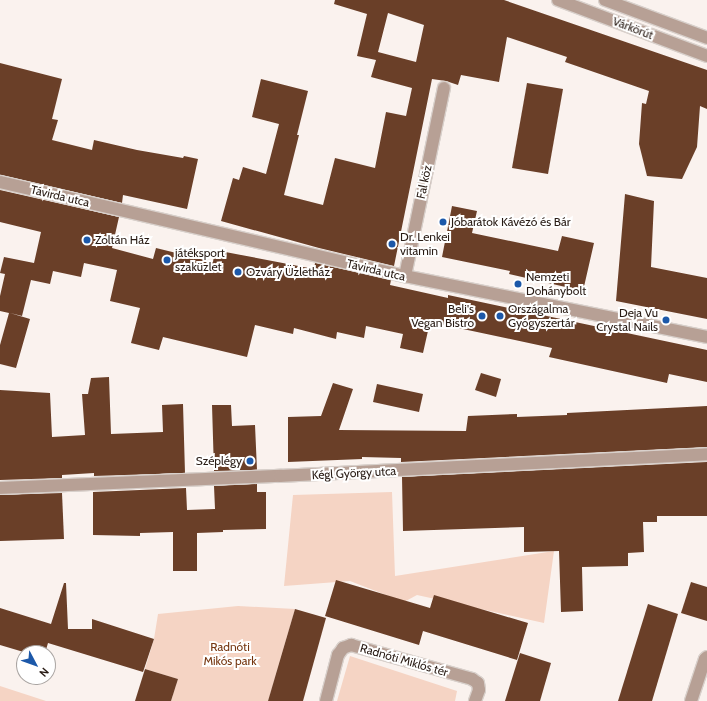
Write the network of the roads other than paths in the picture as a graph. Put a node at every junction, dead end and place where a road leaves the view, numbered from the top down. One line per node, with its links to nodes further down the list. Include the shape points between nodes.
1 (558, 0): 4 (street, Várkörút)
2 (605, 0): 3 (street, Várkörút)
3 (707, 38)
4 (707, 56)
5 (444, 88): 7 (street, Fal köz)
6 (0, 182): 7 (street, Távirda utca)
7 (404, 276): 8 (street, Távirda utca)
8 (707, 337)
9 (707, 454): 10 (street, Kégl György utca, via 272,477)
10 (0, 488)
11 (707, 658): 14 (street)
12 (326, 701): 13 (street, Radnóti Miklós tér, via 338,655 343,648 351,645 472,679 478,683)
13 (475, 701)
14 (691, 701)

